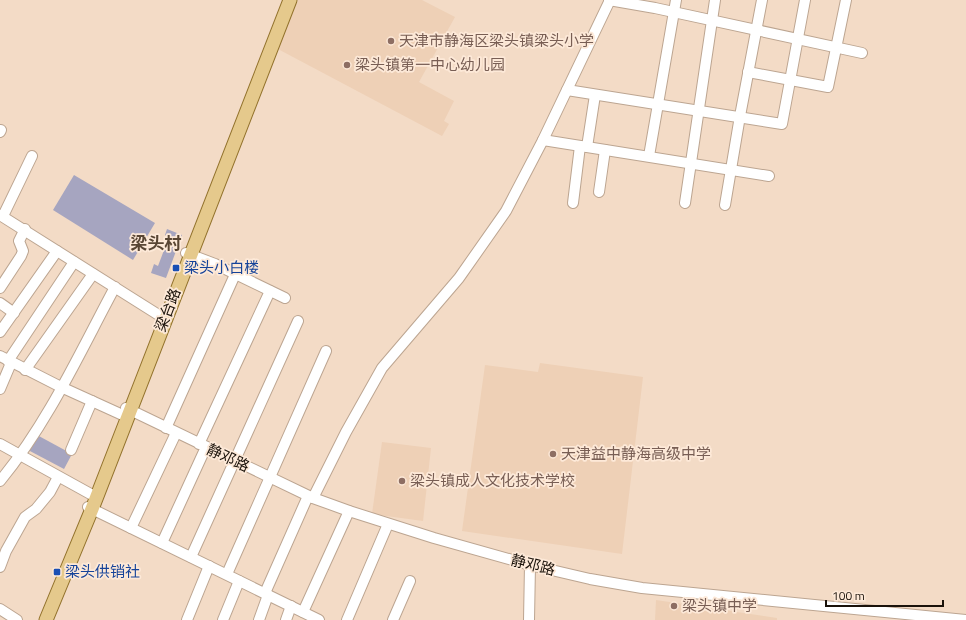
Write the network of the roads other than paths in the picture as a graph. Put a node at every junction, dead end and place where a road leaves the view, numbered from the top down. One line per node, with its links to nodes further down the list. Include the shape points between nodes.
1 (285, 0): 37 (main road, 梁台路)
2 (290, 0): 37 (main road, 梁台路)
3 (609, 0): 9 (street); 17 (street)
4 (676, 0): 9 (street)
5 (715, 0): 10 (street)
6 (762, 0): 11 (street)
7 (805, 0): 12 (street)
8 (846, 0): 13 (street)
9 (673, 12): 10 (street); 19 (street)
10 (711, 20): 11 (street); 20 (street)
11 (757, 30): 12 (street); 15 (street)
12 (798, 39): 13 (street); 16 (street)
13 (836, 47): 14 (street); 16 (street, via 828,87)
14 (862, 53)
15 (748, 72): 16 (street); 21 (street)
16 (789, 80): 21 (street, via 782,124)
17 (567, 90): 18 (street); 22 (street)
18 (595, 95): 19 (street); 23 (street)
19 (657, 104): 20 (street); 26 (street)
20 (698, 110): 21 (street); 27 (street)
21 (740, 116): 28 (street)
22 (543, 140): 23 (street); 67 (street, via 506,211 481,248 459,278 382,368)
23 (583, 146): 24 (street); 31 (street)
24 (605, 150): 26 (street); 30 (street)
25 (32, 156): 34 (street)
26 (649, 156): 27 (street)
27 (690, 163): 28 (street); 32 (street)
28 (731, 170): 29 (street); 33 (street)
29 (769, 176)
30 (599, 192)
31 (573, 203)
32 (685, 203)
33 (725, 205)
34 (2, 215): 35 (street)
35 (25, 229): 36 (street); 42 (street, via 19,240 23,251 21,256)
36 (57, 251): 38 (street); 46 (street)
37 (188, 253): 39 (street); 47 (main road, 梁台路)
38 (74, 262): 40 (street); 51 (street)
39 (237, 271): 43 (street); 57 (street)
40 (93, 274): 41 (street); 52 (street)
41 (115, 287): 47 (street); 53 (street)
42 (0, 288)
43 (270, 291): 44 (street); 60 (street)
44 (285, 298)
45 (0, 303): 46 (street)
46 (14, 313): 49 (street)
47 (163, 318): 56 (main road, 梁台路)
48 (298, 321): 63 (street)
49 (0, 332)
50 (326, 352): 65 (street)
51 (6, 360): 52 (street, 静邓路); 54 (street)
52 (25, 370): 53 (street, 静邓路)
53 (61, 387): 55 (street, 静邓路); 62 (street)
54 (0, 389)
55 (92, 401): 56 (street, 静邓路); 61 (street)
56 (127, 413): 57 (street, 静邓路); 68 (main road, 梁台路)
57 (166, 428): 58 (street, 静邓路)
58 (176, 433): 60 (street, 静邓路); 71 (street)
59 (0, 444): 62 (street)
60 (202, 446): 63 (street, 静邓路); 72 (street)
61 (71, 450)
62 (21, 456): 64 (street); 66 (street)
63 (234, 461): 65 (street, 静邓路); 73 (street)
64 (58, 477): 68 (street); 76 (street, via 36,509 25,517 6,550)
65 (270, 478): 67 (street, 静邓路); 77 (street)
66 (0, 481)
67 (311, 497): 69 (street, 静邓路); 80 (street)
68 (92, 502): 71 (street); 85 (main road, 梁台路); 86 (main road, 梁台路)
69 (349, 511): 70 (street, 静邓路); 83 (street)
70 (388, 524): 74 (street, 静邓路); 92 (street)
71 (131, 528): 72 (street)
72 (162, 543): 73 (street)
73 (191, 557): 75 (street)
74 (530, 565): 94 (street); 95 (street, 静邓路, via 642,588)
75 (209, 566): 77 (street); 87 (street)
76 (0, 567)
77 (227, 574): 78 (street)
78 (239, 581): 80 (street); 88 (street)
79 (410, 582): 93 (street)
80 (267, 594): 81 (street); 89 (street)
81 (291, 606): 83 (street); 90 (street)
82 (0, 609): 84 (street)
83 (303, 612): 91 (street)
84 (17, 620)
85 (41, 620)
86 (46, 620)
87 (187, 620)
88 (223, 620)
89 (259, 620)
90 (286, 620)
91 (319, 620)
92 (347, 620)
93 (393, 620)
94 (529, 620)
95 (966, 620)

